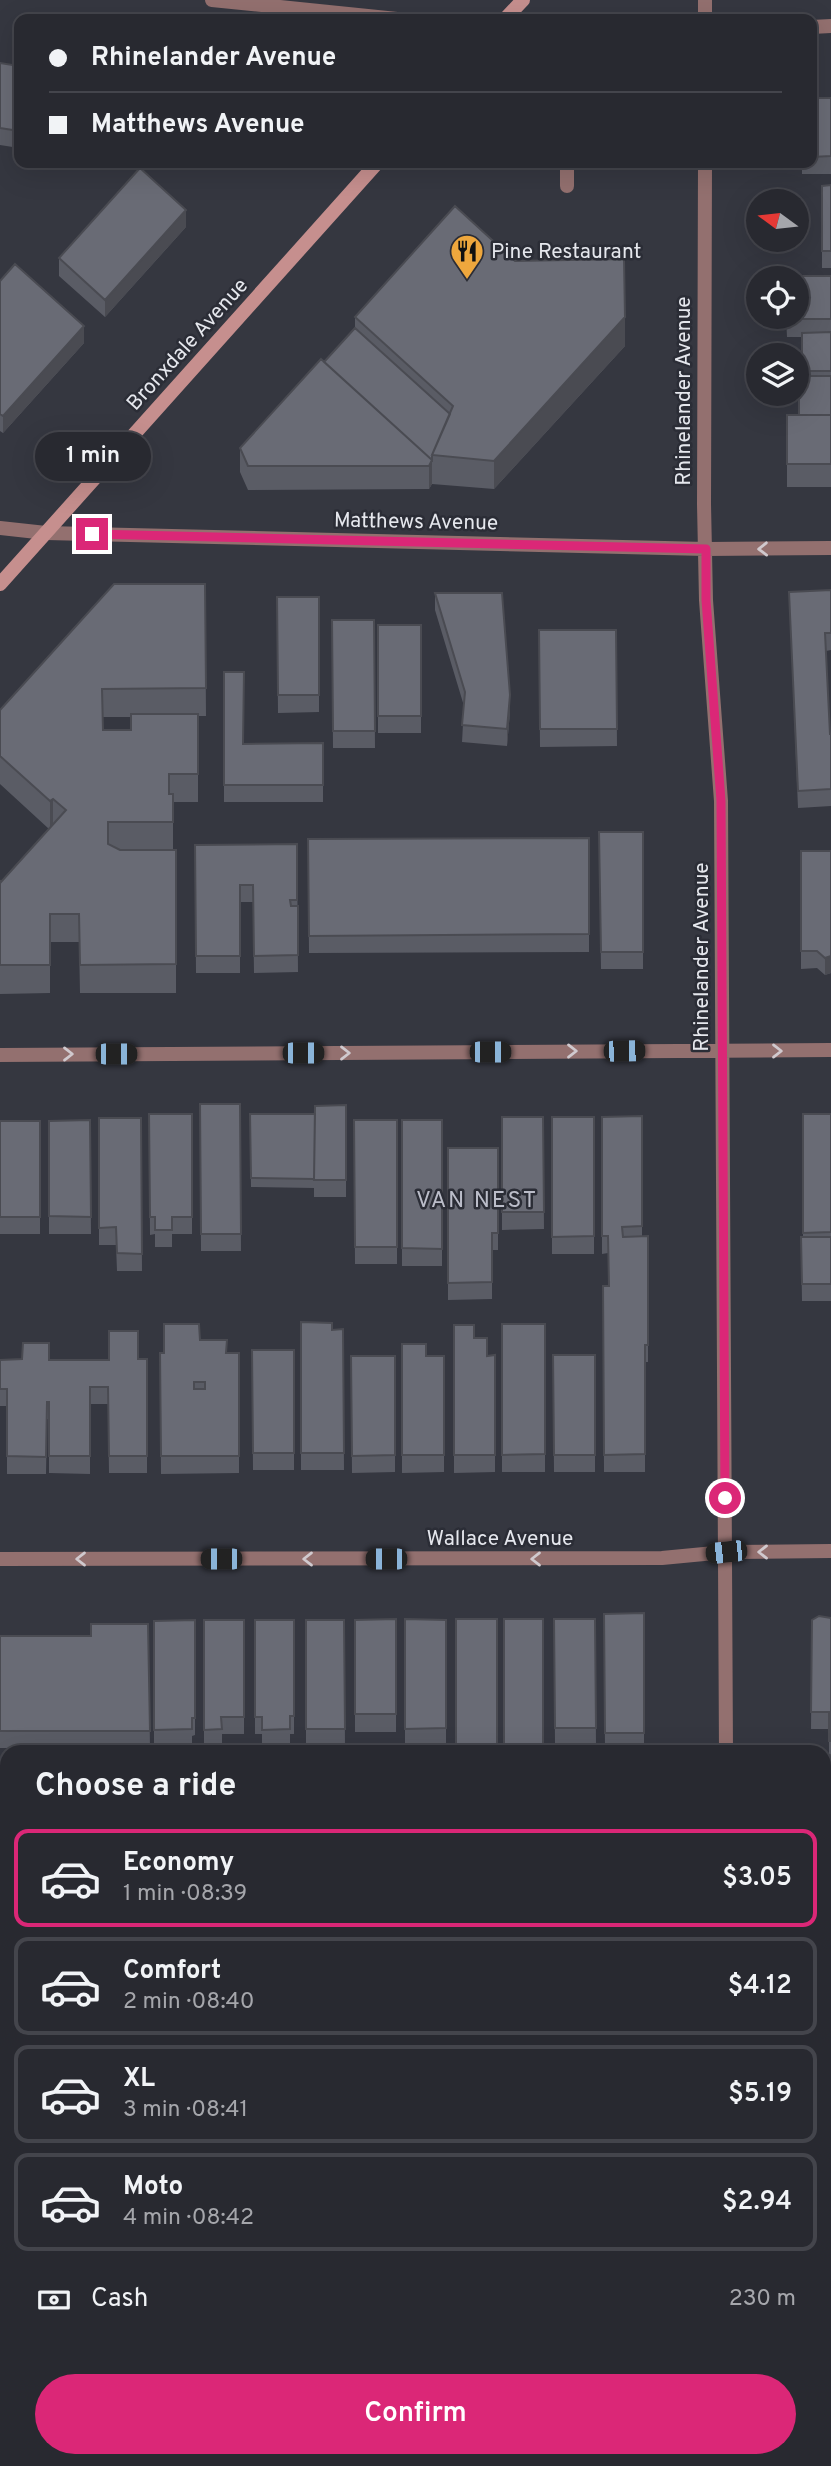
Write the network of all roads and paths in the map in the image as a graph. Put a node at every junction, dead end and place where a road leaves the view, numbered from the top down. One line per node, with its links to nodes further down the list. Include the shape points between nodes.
1 (212, 0): 3 (street)
2 (523, 0): 4 (street)
3 (348, 14)
4 (510, 14)
5 (373, 168): 10 (street, Bronxdale Avenue)
6 (567, 168): 8 (street)
7 (705, 168): 12 (street, Rhinelander Avenue)
8 (567, 186)
9 (0, 528): 10 (street, Matthews Avenue)
10 (46, 533): 12 (street, Matthews Avenue); 13 (street, Bronxdale Avenue)
11 (831, 548): 12 (street, Matthews Avenue, one-way to 12)
12 (706, 549): 15 (street, Rhinelander Avenue, via 721,801)
13 (0, 584)
14 (831, 1050): 15 (street, one-way to 14)
15 (723, 1051): 16 (street, one-way to 15); 18 (street, Rhinelander Avenue)
16 (0, 1055)
17 (831, 1551): 18 (street, Wallace Avenue, one-way to 18)
18 (726, 1552): 19 (street, Wallace Avenue, one-way to 19, via 662,1558); 20 (street, Rhinelander Avenue)
19 (0, 1559)
20 (726, 1745)

